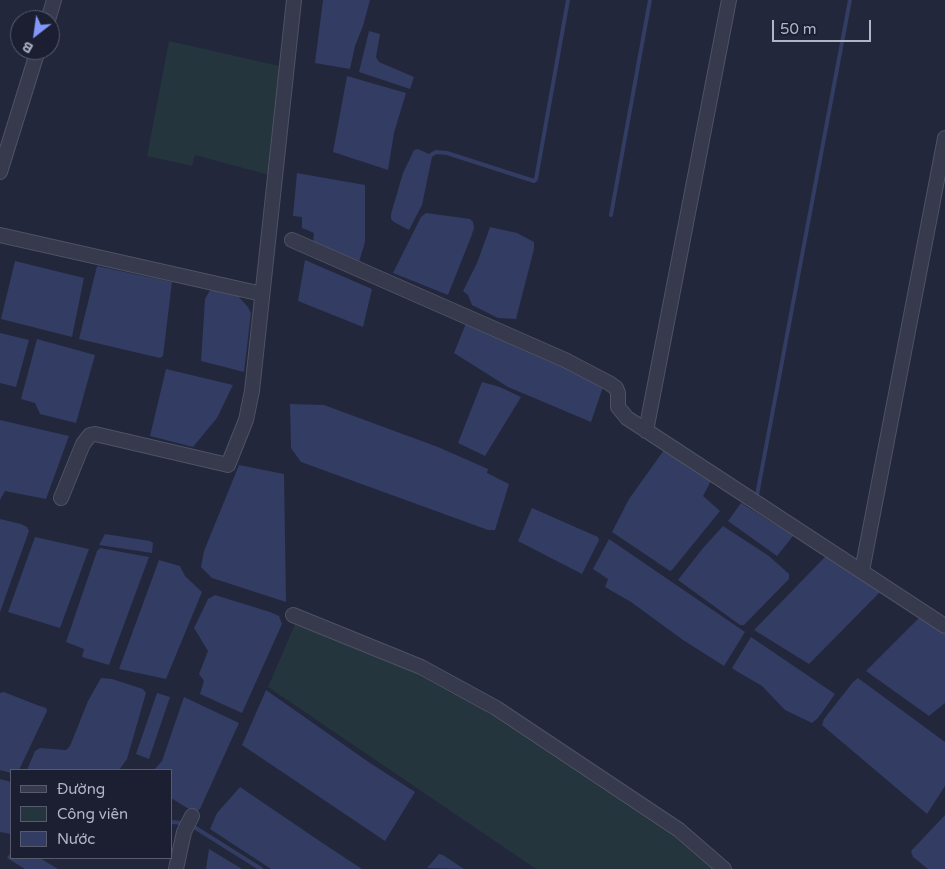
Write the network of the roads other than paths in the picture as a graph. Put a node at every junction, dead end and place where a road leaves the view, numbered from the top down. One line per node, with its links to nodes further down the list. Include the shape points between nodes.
1 (294, 0): 8 (street)
2 (729, 0): 9 (street)
3 (35, 60): 5 (street)
4 (945, 138): 11 (street)
5 (0, 172)
6 (0, 235): 8 (street)
7 (292, 240): 9 (street, via 565,360 609,383 616,388 622,414)
8 (262, 294): 10 (street, via 249,408 228,465 95,434 83,444)
9 (646, 431): 11 (street)
10 (61, 498)
11 (862, 571): 13 (street)
12 (294, 615): 16 (street, via 422,667 496,708 679,830)
13 (945, 626)
14 (192, 816): 15 (street, via 184,832)
15 (176, 869)
16 (724, 869)

